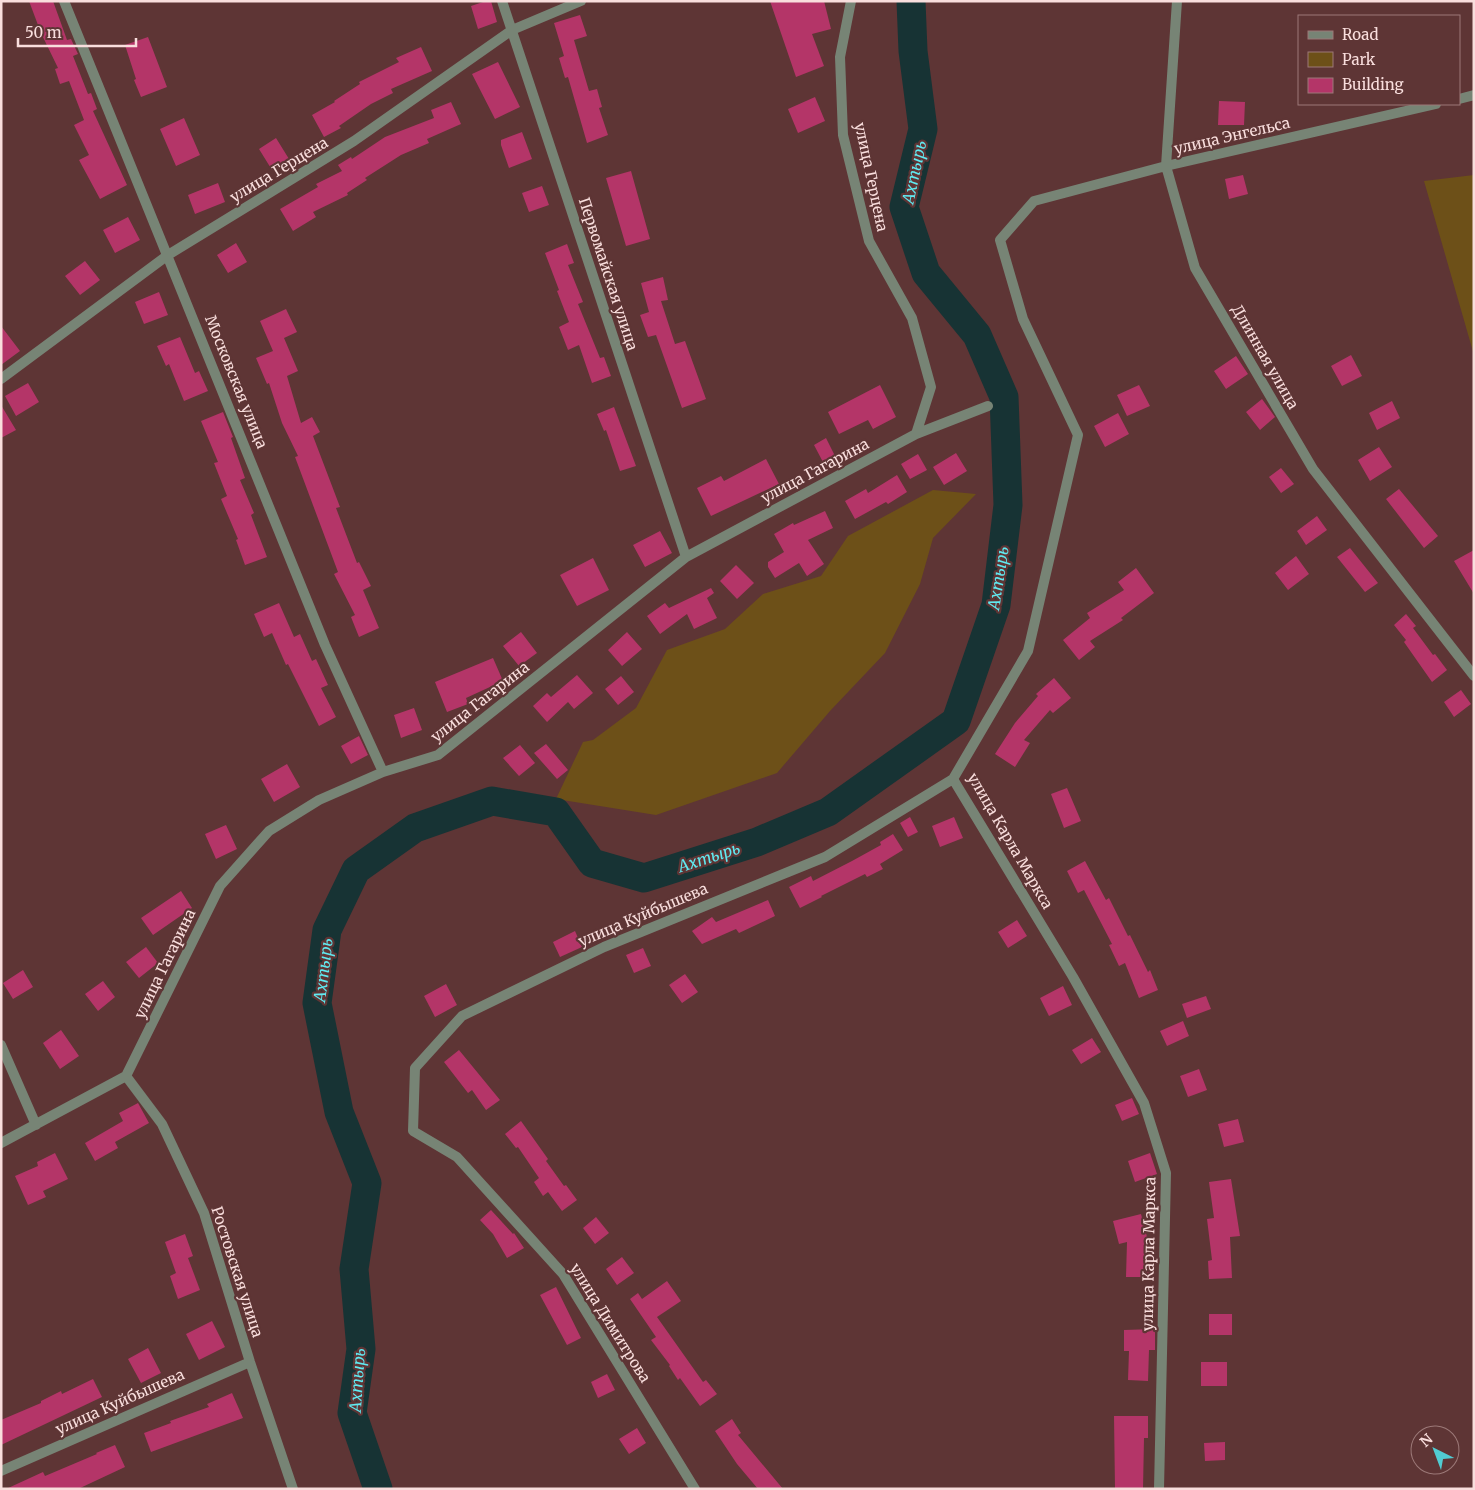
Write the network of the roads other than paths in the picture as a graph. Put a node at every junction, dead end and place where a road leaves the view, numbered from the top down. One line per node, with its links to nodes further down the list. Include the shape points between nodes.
1 (64, 1): 12 (street, Московская улица)
2 (502, 1): 6 (street, Первомайская улица)
3 (581, 1): 6 (street, улица Герцена)
4 (851, 1): 15 (street, улица Герцена, via 840,57 843,135 869,241 912,318 931,387)
5 (1177, 1): 10 (street, Длинная улица)
6 (512, 30): 12 (street, улица Герцена, via 354,141); 16 (street, Первомайская улица)
7 (1474, 95): 8 (street)
8 (1460, 99)
9 (1432, 105): 10 (street, улица Энгельса)
10 (1166, 166): 11 (street, улица Энгельса); 17 (street, Длинная улица, via 1195,268 1312,469)
11 (1034, 201): 19 (street, улица Карла Маркса, via 1000,240 1023,319 1078,435 1028,651)
12 (168, 255): 13 (street, улица Герцена); 18 (street, Московская улица, via 325,645)
13 (1, 379)
14 (988, 406): 15 (street, улица Гагарина)
15 (916, 434): 16 (street, улица Гагарина)
16 (686, 557): 18 (street, улица Гагарина, via 438,755)
17 (1474, 676)
18 (383, 772): 21 (street, улица Гагарина, via 319,800 269,831 220,886)
19 (952, 780): 23 (street, улица Куйбышева, via 825,857 604,947 462,1016 415,1068); 29 (street, улица Карла Маркса, via 1073,977 1144,1103 1166,1173)
20 (1, 1045): 22 (street)
21 (126, 1076): 22 (street); 25 (street, Ростовская улица, via 162,1124 204,1213)
22 (36, 1125): 24 (street)
23 (413, 1131): 28 (street, улица Димитрова, via 456,1157 564,1274)
24 (1, 1143)
25 (250, 1362): 26 (street, улица Куйбышева); 27 (street, Ростовская улица)
26 (1, 1471)
27 (293, 1489)
28 (695, 1489)
29 (1158, 1489)

